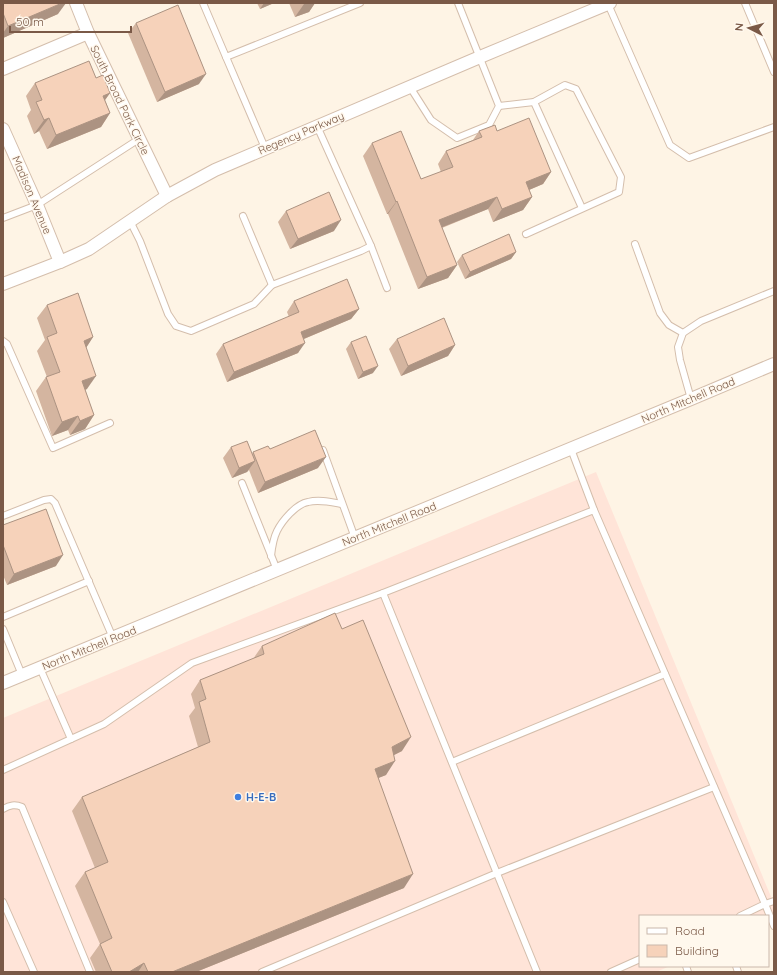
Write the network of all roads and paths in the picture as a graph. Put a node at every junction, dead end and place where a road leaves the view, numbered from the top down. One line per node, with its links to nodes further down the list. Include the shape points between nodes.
1 (76, 3): 7 (street, South Broad Park Circle)
2 (203, 3): 9 (lane)
3 (360, 3): 9 (lane)
4 (458, 3): 8 (lane)
5 (609, 3): 8 (street, Regency Parkway); 16 (lane, via 670,145 689,158)
6 (745, 3): 11 (lane)
7 (88, 33): 10 (street); 18 (street, South Broad Park Circle)
8 (480, 57): 12 (street, Regency Parkway); 14 (lane)
9 (226, 58): 19 (lane)
10 (3, 69)
11 (774, 72)
12 (410, 87): 14 (lane, via 431,120 457,138 489,125); 15 (street, Regency Parkway)
13 (534, 102): 14 (lane); 22 (lane); 22 (lane, via 565,85 576,89 621,177 620,192)
14 (499, 106)
15 (317, 126): 19 (street, Regency Parkway); 28 (lane)
16 (774, 128)
17 (3, 129): 21 (street, Madison Avenue)
18 (139, 140): 20 (street, South Broad Park Circle); 21 (lane)
19 (265, 148): 20 (street, Regency Parkway, via 215,170)
20 (167, 196): 25 (street, Regency Parkway)
21 (37, 205): 24 (lane); 29 (street, Madison Avenue)
22 (582, 208): 26 (lane)
23 (243, 216): 31 (lane)
24 (3, 218)
25 (130, 220): 29 (street, Regency Parkway, via 89,249); 31 (lane, via 168,314 176,326 191,331 254,304)
26 (526, 234)
27 (635, 244): 34 (lane, via 660,313 669,325)
28 (371, 246): 31 (lane); 32 (lane)
29 (60, 262): 30 (street, Regency Parkway)
30 (3, 284)
31 (272, 285)
32 (387, 288)
33 (774, 291): 34 (lane, via 701,321)
34 (683, 333): 37 (lane, via 678,347)
35 (3, 341): 38 (lane, via 7,344 53,448)
36 (774, 364): 37 (street, North Mitchell Road)
37 (691, 399): 39 (street, North Mitchell Road)
38 (110, 423)
39 (571, 449): 43 (lane); 45 (street, North Mitchell Road)
40 (323, 450): 42 (lane)
41 (242, 483): 46 (lane)
42 (342, 504): 45 (lane); 46 (lane, via 321,501 307,502 297,507 277,531)
43 (594, 510): 49 (lane); 54 (lane)
44 (3, 516): 48 (lane, via 52,499)
45 (355, 538): 47 (street, North Mitchell Road)
46 (271, 556): 47 (lane)
47 (277, 570): 52 (street, North Mitchell Road)
48 (89, 581): 50 (lane); 52 (lane)
49 (383, 593): 57 (lane, via 192,663 104,724); 58 (lane)
50 (3, 617)
51 (3, 629): 55 (lane)
52 (113, 638): 53 (street, North Mitchell Road)
53 (40, 668): 55 (street, North Mitchell Road); 57 (lane)
54 (665, 674): 58 (lane); 60 (lane)
55 (22, 675): 56 (street, North Mitchell Road)
56 (3, 683)
57 (70, 739): 59 (lane)
58 (452, 762): 62 (lane)
59 (3, 770)
60 (714, 787): 62 (lane); 65 (lane)
61 (3, 809): 70 (lane, via 16,805 22,807)
62 (497, 873): 71 (lane); 72 (lane)
63 (774, 901): 65 (lane)
64 (3, 902): 69 (lane)
65 (765, 904): 66 (lane); 67 (lane)
66 (742, 915)
67 (774, 926)
68 (639, 959): 73 (lane)
69 (34, 972)
70 (90, 972)
71 (262, 972)
72 (537, 972)
73 (611, 972)

